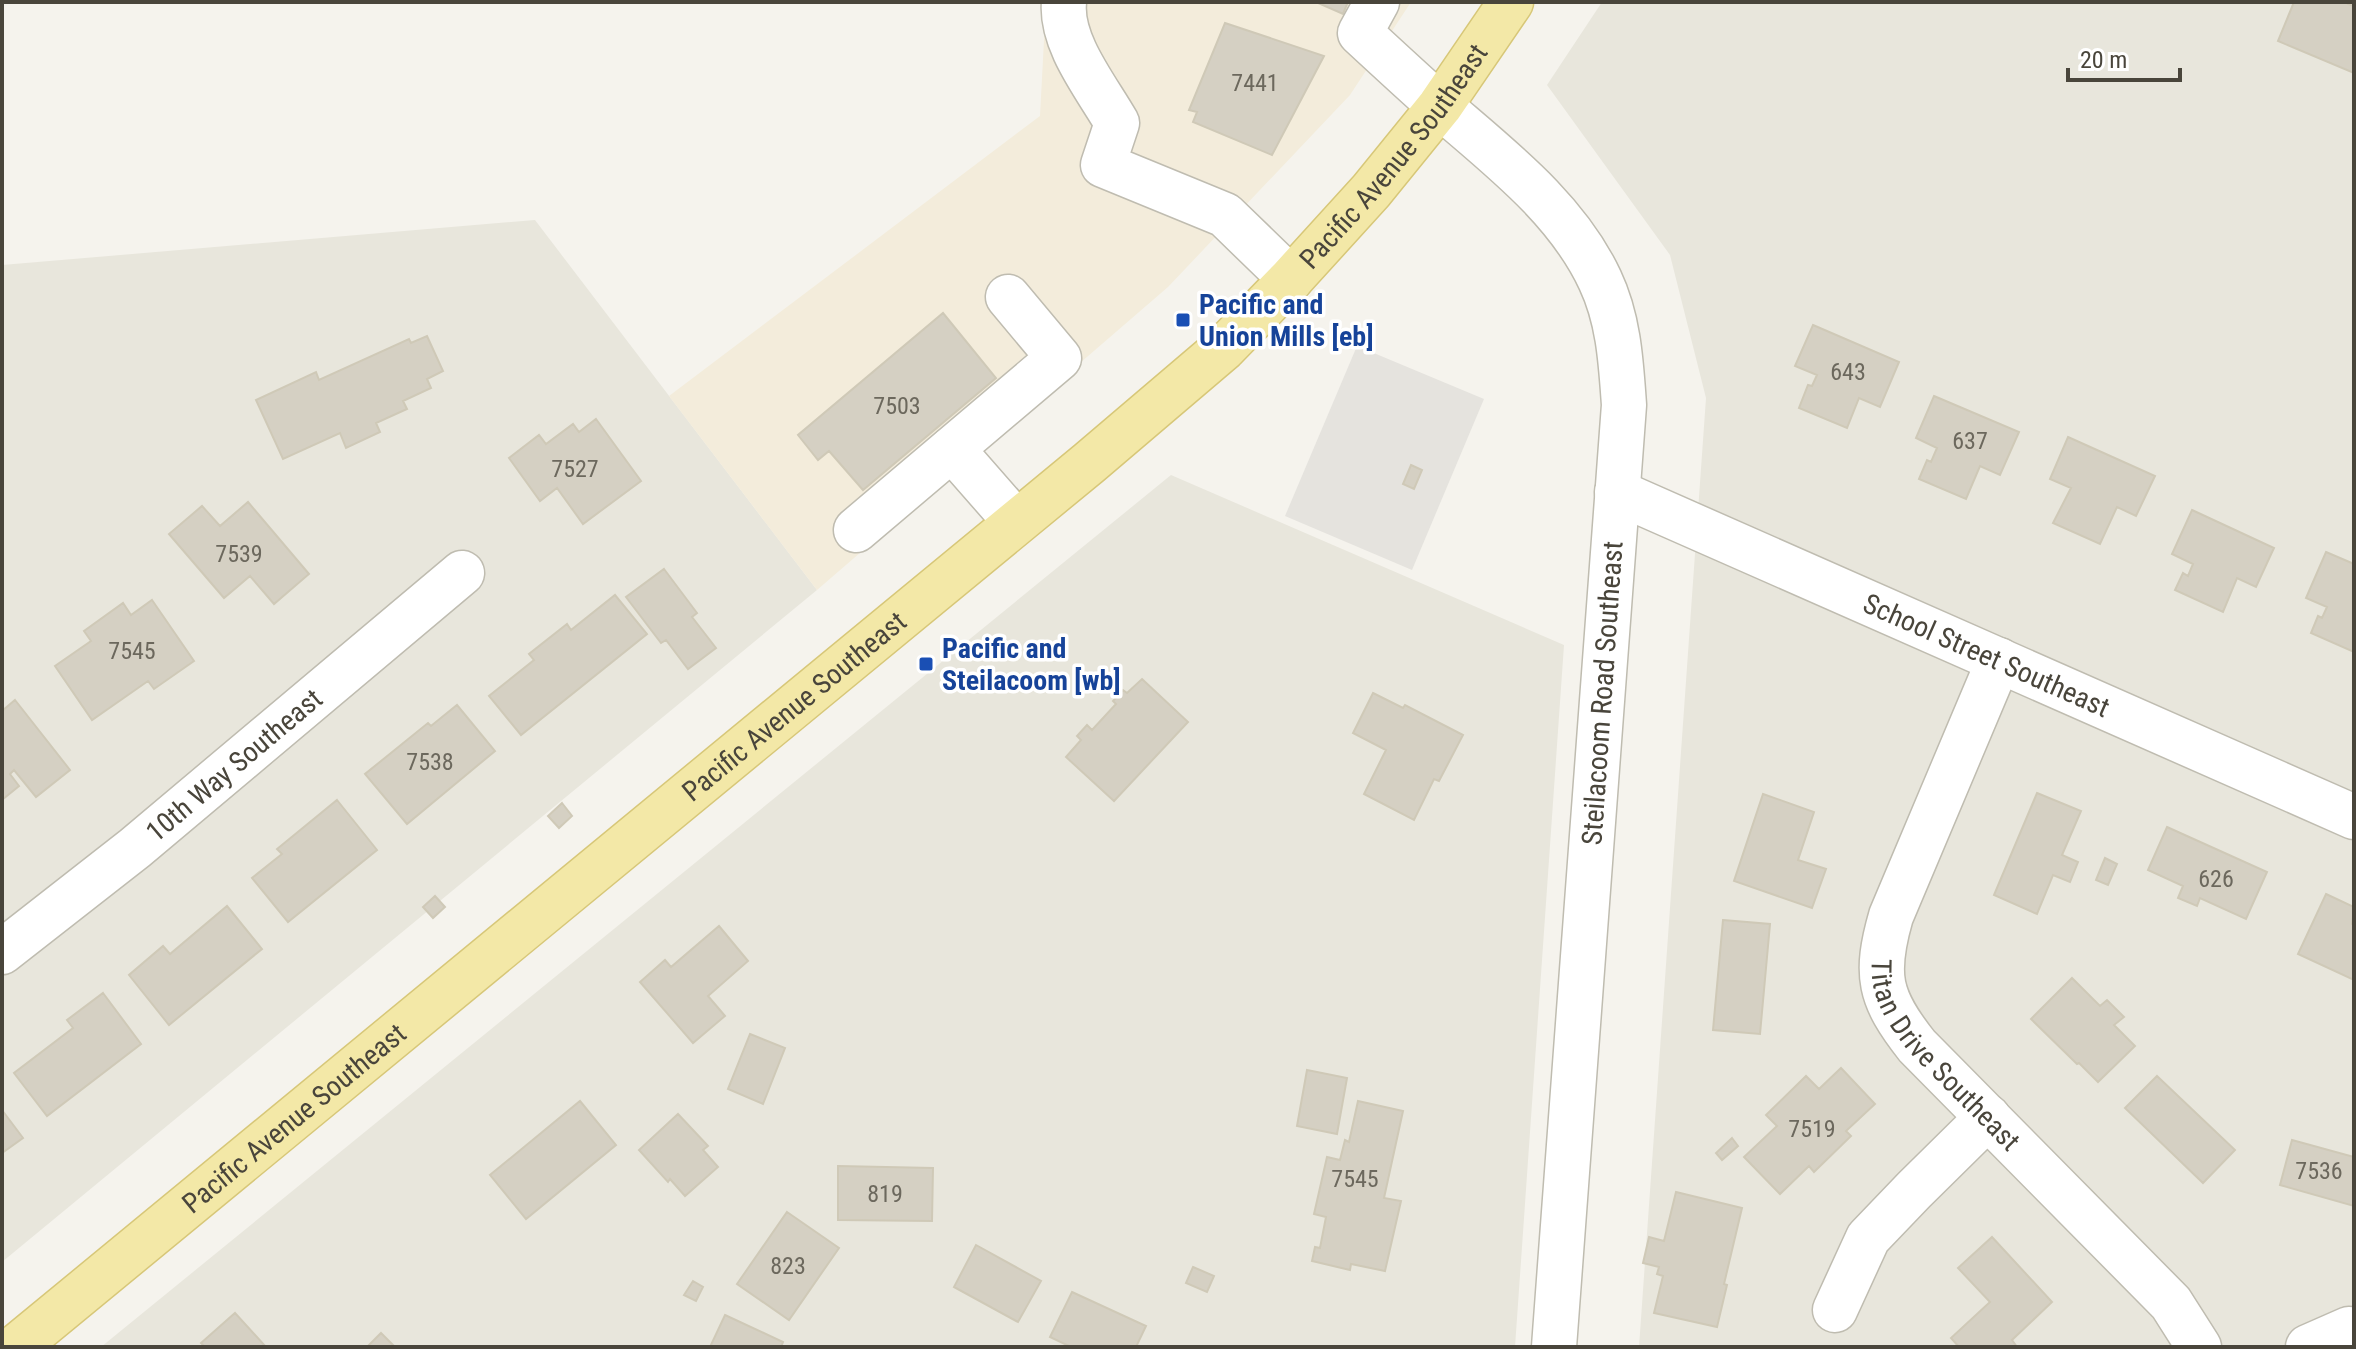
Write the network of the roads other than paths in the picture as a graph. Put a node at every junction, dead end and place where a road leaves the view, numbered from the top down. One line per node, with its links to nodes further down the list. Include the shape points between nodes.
1 (1064, 2): 5 (street, via 1063,18 1082,66 1117,123 1103,165 1225,215)
2 (1377, 2): 4 (street, Steilacoom Road Southeast, via 1360,33)
3 (1511, 2): 4 (main road, Pacific Avenue Southeast)
4 (1440, 106): 5 (main road, Pacific Avenue Southeast); 8 (street, Steilacoom Road Southeast, via 1540,197 1578,240 1601,282 1619,338 1624,405)
5 (1291, 279): 9 (main road, Pacific Avenue Southeast, via 1224,348)
6 (1008, 297): 7 (street, via 1059,358)
7 (952, 449): 9 (street); 10 (street)
8 (1617, 492): 12 (street, School Street Southeast); 19 (street, Steilacoom Road Southeast)
9 (1016, 522): 18 (main road, Pacific Avenue Southeast)
10 (856, 530)
11 (462, 573): 14 (street, 10th Way Southeast, via 135,848)
12 (1999, 660): 13 (street, School Street Southeast); 15 (street, Titan Drive Southeast, via 1891,916 1882,950 1882,985 1894,1017)
13 (2354, 817)
14 (2, 952)
15 (1988, 1117): 16 (street, via 1868,1238); 20 (street, Titan Drive Southeast, via 2171,1303)
16 (1835, 1310)
17 (2349, 1329): 21 (street)
18 (16, 1347)
19 (1554, 1347)
20 (2199, 1347)
21 (2308, 1347)

